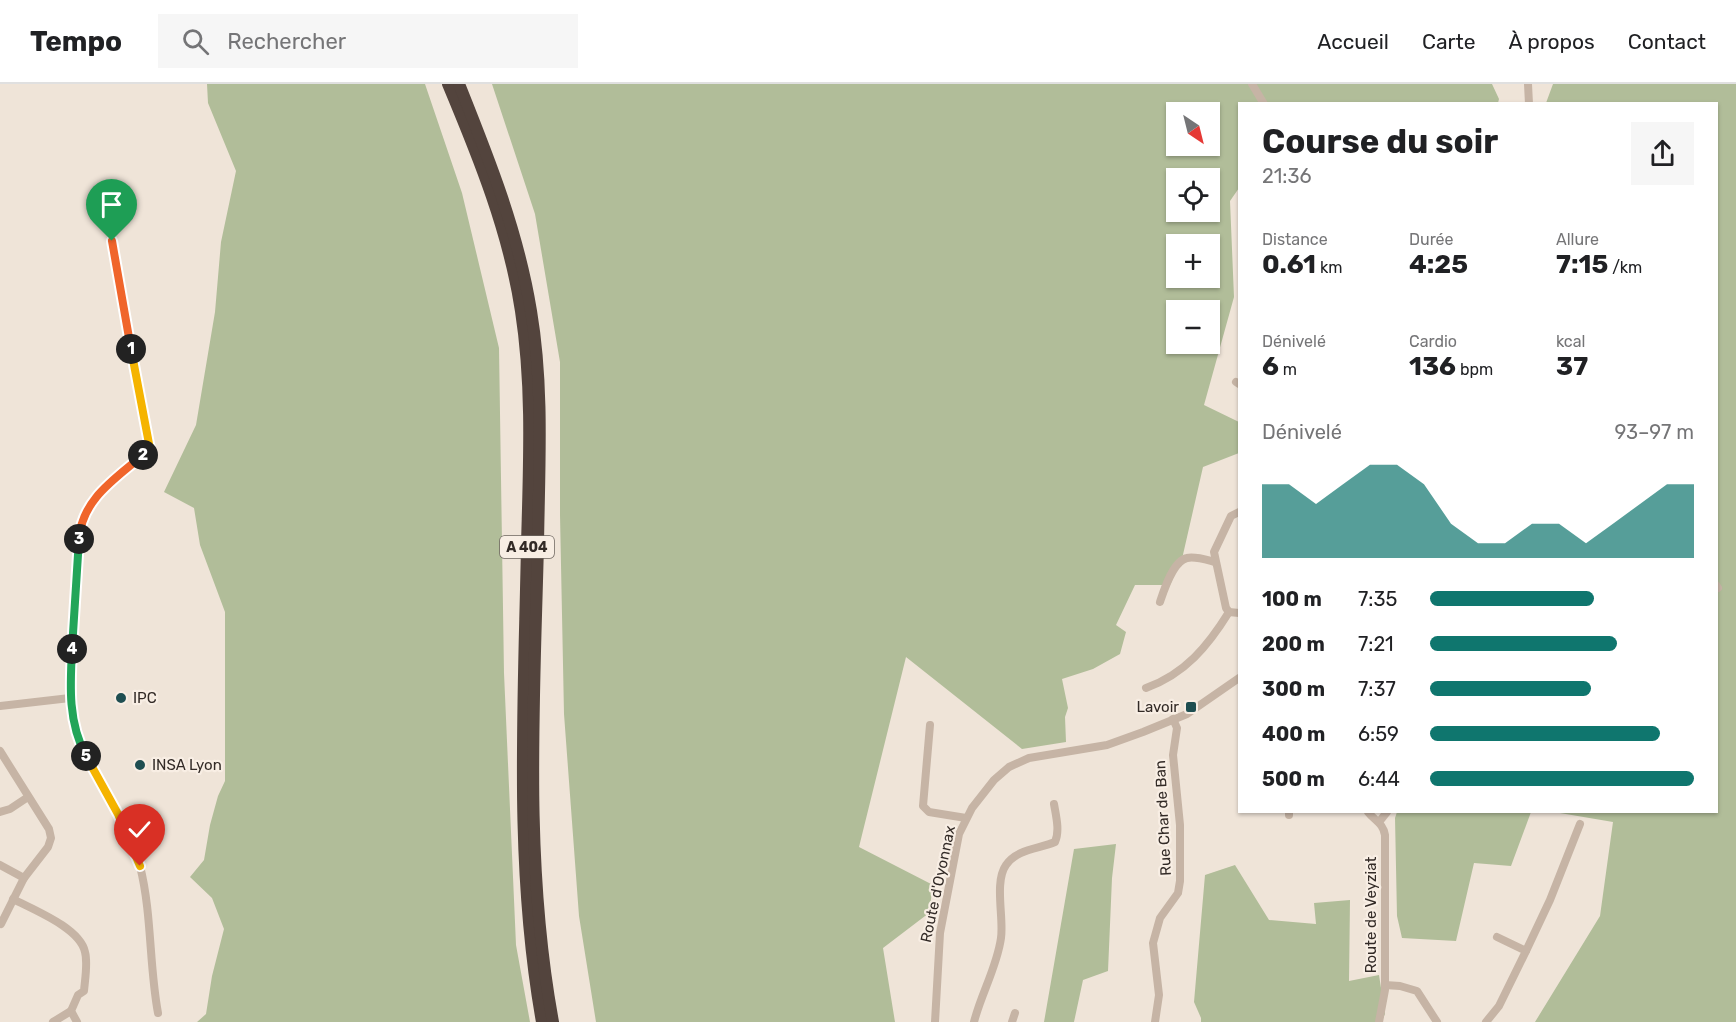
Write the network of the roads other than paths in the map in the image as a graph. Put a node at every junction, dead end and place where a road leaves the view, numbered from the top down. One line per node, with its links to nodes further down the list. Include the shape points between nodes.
1 (448, 84): 40 (highway, A 404, via 504,231 527,359 523,818 527,912)
2 (459, 84): 41 (highway, A 404, via 513,229 535,337 540,443 534,861)
3 (1252, 84): 5 (street)
4 (1528, 84): 6 (street)
5 (1263, 102)
6 (1529, 102)
7 (112, 241): 15 (street, via 150,449 99,492 83,518)
8 (1238, 512): 9 (street, via 1227,523 1214,552)
9 (1215, 562): 10 (street, via 1183,559); 11 (street)
10 (1161, 602)
11 (1229, 612): 12 (street); 14 (street, via 1202,651 1179,672)
12 (1238, 613)
13 (1238, 679): 17 (street, Route d'Oyonnax, via 1202,705)
14 (1146, 688)
15 (70, 698): 16 (street); 36 (street, via 78,742 118,814 140,866)
16 (0, 706)
17 (1173, 719): 25 (street, Route d'Oyonnax, via 1107,745 1019,762 994,780); 37 (street, Rue Char de Ban, via 1177,728 1173,755 1180,825 1180,881 1178,893 1160,918 1153,943 1159,995)
18 (930, 725): 25 (street, via 923,806 929,812)
19 (0, 751): 20 (street)
20 (28, 797): 22 (street); 29 (street, via 50,830 51,838)
21 (1053, 804): 43 (street, via 1057,821 1055,842 1022,852 1004,867 1001,938)
22 (0, 812)
23 (1369, 813): 26 (street)
24 (1386, 813): 26 (street)
25 (966, 818): 42 (street, Route d'Oyonnax, via 959,834 940,933)
26 (1379, 822): 34 (street, Route de Veyziat, via 1385,835)
27 (1580, 824): 33 (street)
28 (0, 865): 29 (street)
29 (24, 878): 30 (street)
30 (13, 899): 31 (street); 35 (street, via 72,931 81,942 86,953 84,991)
31 (0, 924)
32 (1497, 937): 33 (street)
33 (1526, 951): 46 (street, via 1499,1006)
34 (1385, 985): 44 (street, Route de Veyziat); 45 (street, via 1417,991)
35 (71, 1011): 38 (street); 39 (street)
36 (158, 1013)
37 (1156, 1020)
38 (53, 1022)
39 (76, 1022)
40 (542, 1022)
41 (553, 1022)
42 (934, 1022)
43 (975, 1022)
44 (1379, 1022)
45 (1437, 1022)
46 (1486, 1022)

